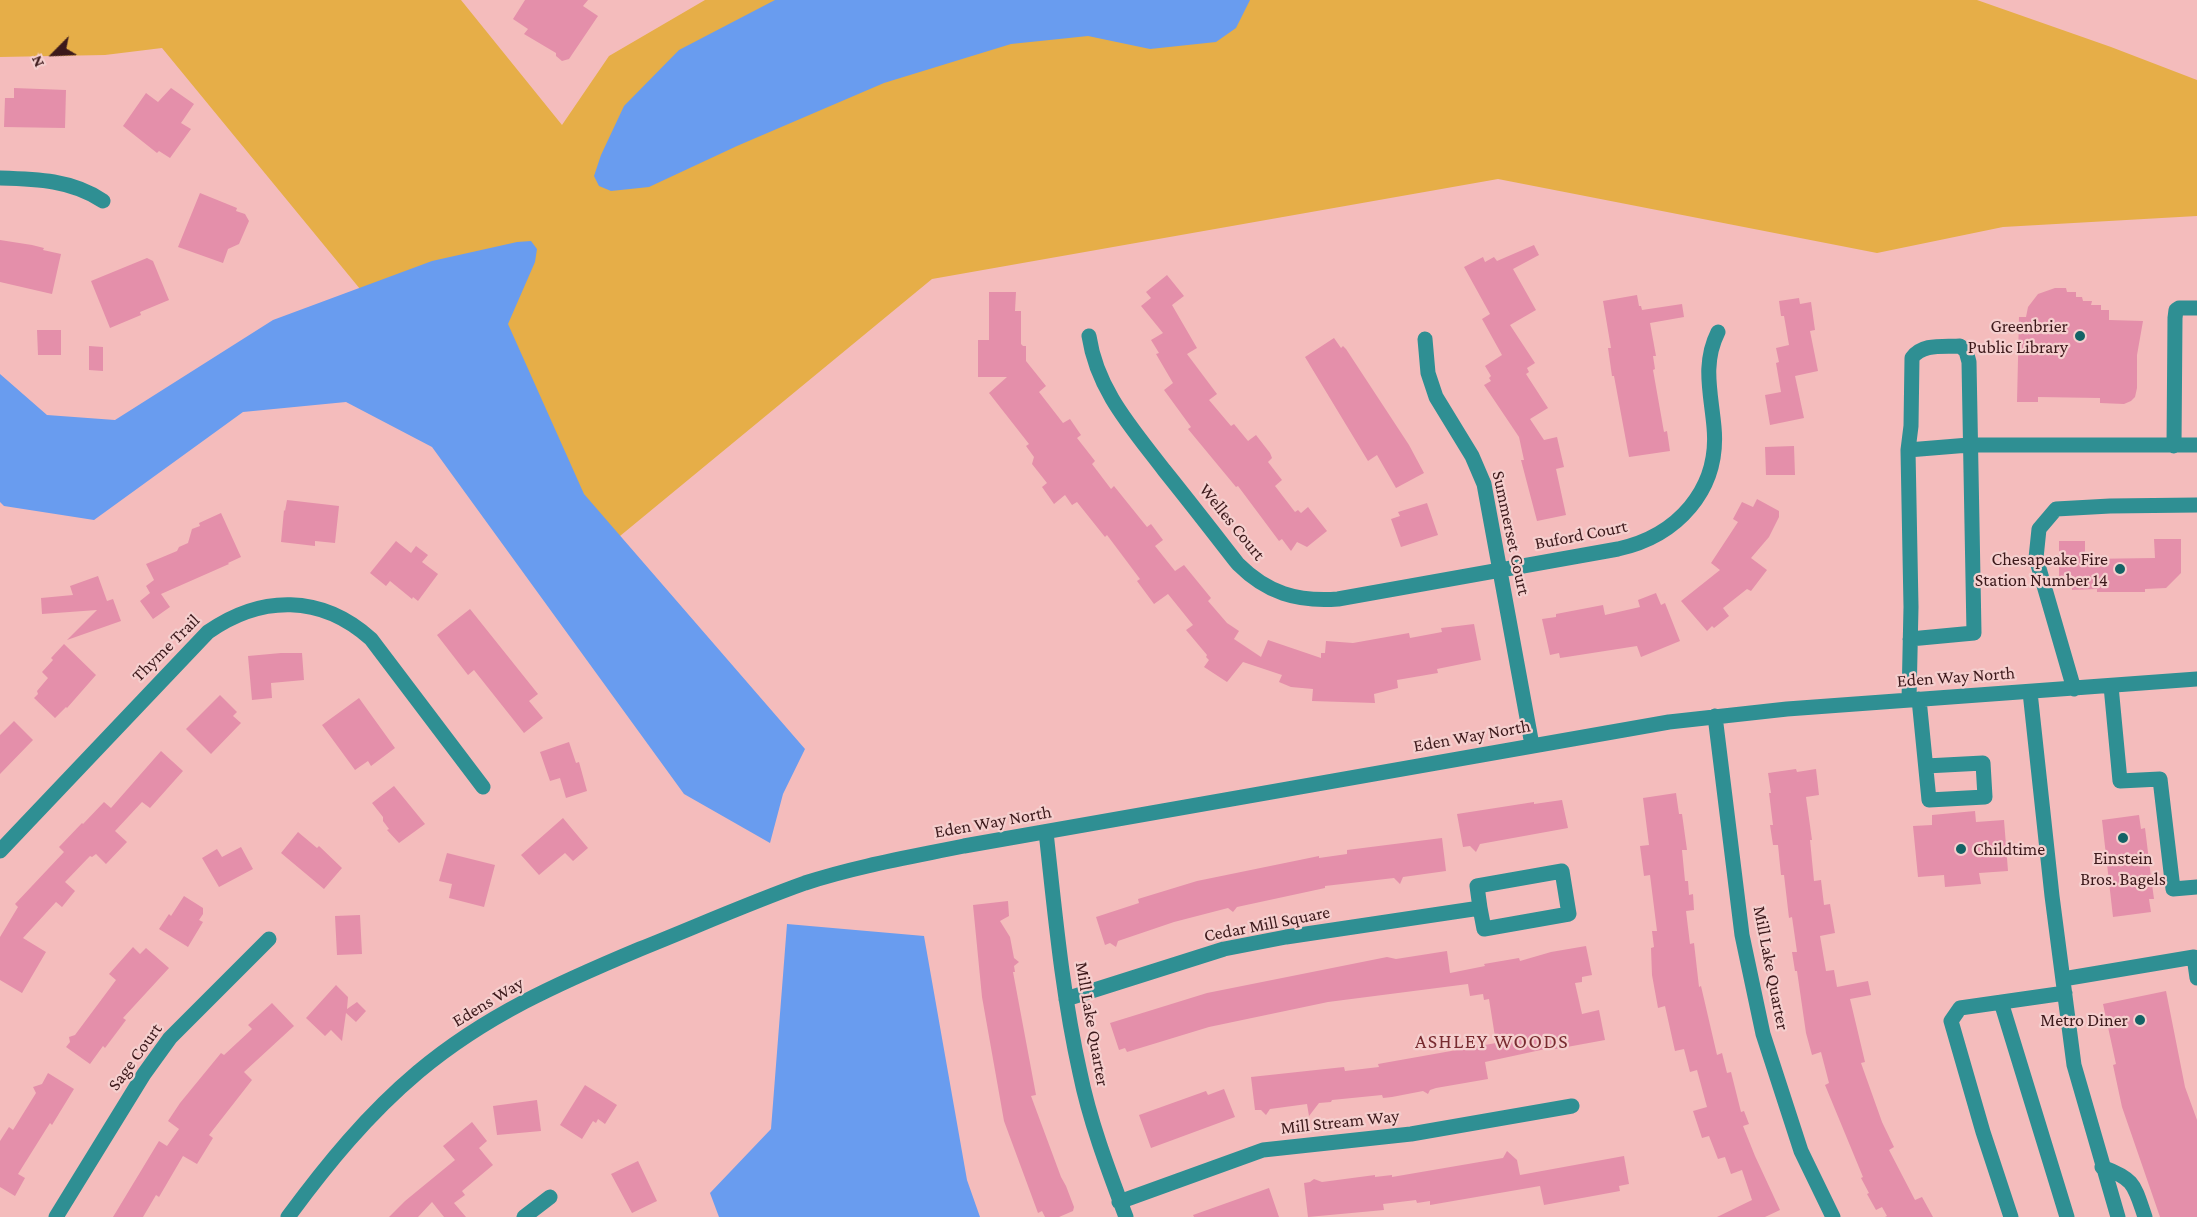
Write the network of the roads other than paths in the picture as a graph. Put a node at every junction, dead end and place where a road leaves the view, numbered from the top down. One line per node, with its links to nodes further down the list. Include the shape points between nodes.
1 (0, 178): 2 (street, via 75,186)
2 (103, 201)
3 (2197, 308): 8 (street, via 2176,310)
4 (1718, 332): 12 (street, Buford Court, via 1708,364 1714,447 1702,490 1690,508 1676,523 1636,545)
5 (1089, 336): 12 (street, Welles Court, via 1102,381 1118,410 1251,577 1288,596 1317,600)
6 (1425, 339): 12 (street, Summerset Court, via 1428,373 1436,397 1472,456 1484,484)
7 (1969, 445): 8 (street); 10 (street); 10 (street, via 1966,351 1960,346 1924,348 1912,358); 13 (street, via 1974,633)
8 (2174, 446): 9 (street)
9 (2197, 446)
10 (1908, 450): 13 (street)
11 (2197, 505): 16 (street, via 2056,509 2039,529 2036,558)
12 (1501, 569): 20 (street, Summerset Court)
13 (1910, 639): 18 (street)
14 (2197, 679): 15 (street, Eden Way North)
15 (2111, 686): 16 (street, Eden Way North); 25 (street, via 2120,781 2160,779 2174,889)
16 (2074, 688): 17 (street, Eden Way North)
17 (2030, 692): 18 (street, Eden Way North); 30 (street)
18 (1914, 699): 19 (street, Eden Way North); 21 (street)
19 (1715, 716): 20 (street, Eden Way North); 41 (street, Mill Lake Quarter, via 1742,935 1763,1034 1801,1151)
20 (1532, 745): 23 (street, Eden Way North)
21 (1926, 766)
22 (483, 787): 24 (street, Thyme Trail, via 371,639 356,625 307,606 275,605 237,615 208,632)
23 (1047, 832): 26 (street, Eden Way North, via 863,867); 31 (street, Mill Lake Quarter)
24 (0, 851)
25 (2197, 887)
26 (764, 899): 38 (street, Edens Way, via 574,977 487,1022 387,1099 318,1175)
27 (1480, 908): 27 (street, via 1484,929 1569,914 1562,871 1477,886); 31 (street, Cedar Mill Square, via 1224,950)
28 (269, 939): 37 (street, Sage Court, via 170,1038)
29 (2197, 978): 30 (street, via 2194,957)
30 (2064, 986): 32 (street); 34 (street, via 2074,1065)
31 (1066, 999): 36 (street, Mill Lake Quarter, via 1093,1126)
32 (2001, 1002): 42 (street, via 1960,1008 1951,1021); 43 (street)
33 (1572, 1106): 36 (street, Mill Stream Way, via 1411,1134 1263,1149)
34 (2102, 1167): 44 (street); 45 (street, via 2124,1175 2135,1186)
35 (550, 1197): 39 (street)
36 (1119, 1202): 40 (street, Mill Lake Quarter)
37 (56, 1217)
38 (288, 1217)
39 (524, 1217)
40 (1126, 1217)
41 (1833, 1217)
42 (2011, 1217)
43 (2067, 1217)
44 (2118, 1217)
45 (2145, 1217)

